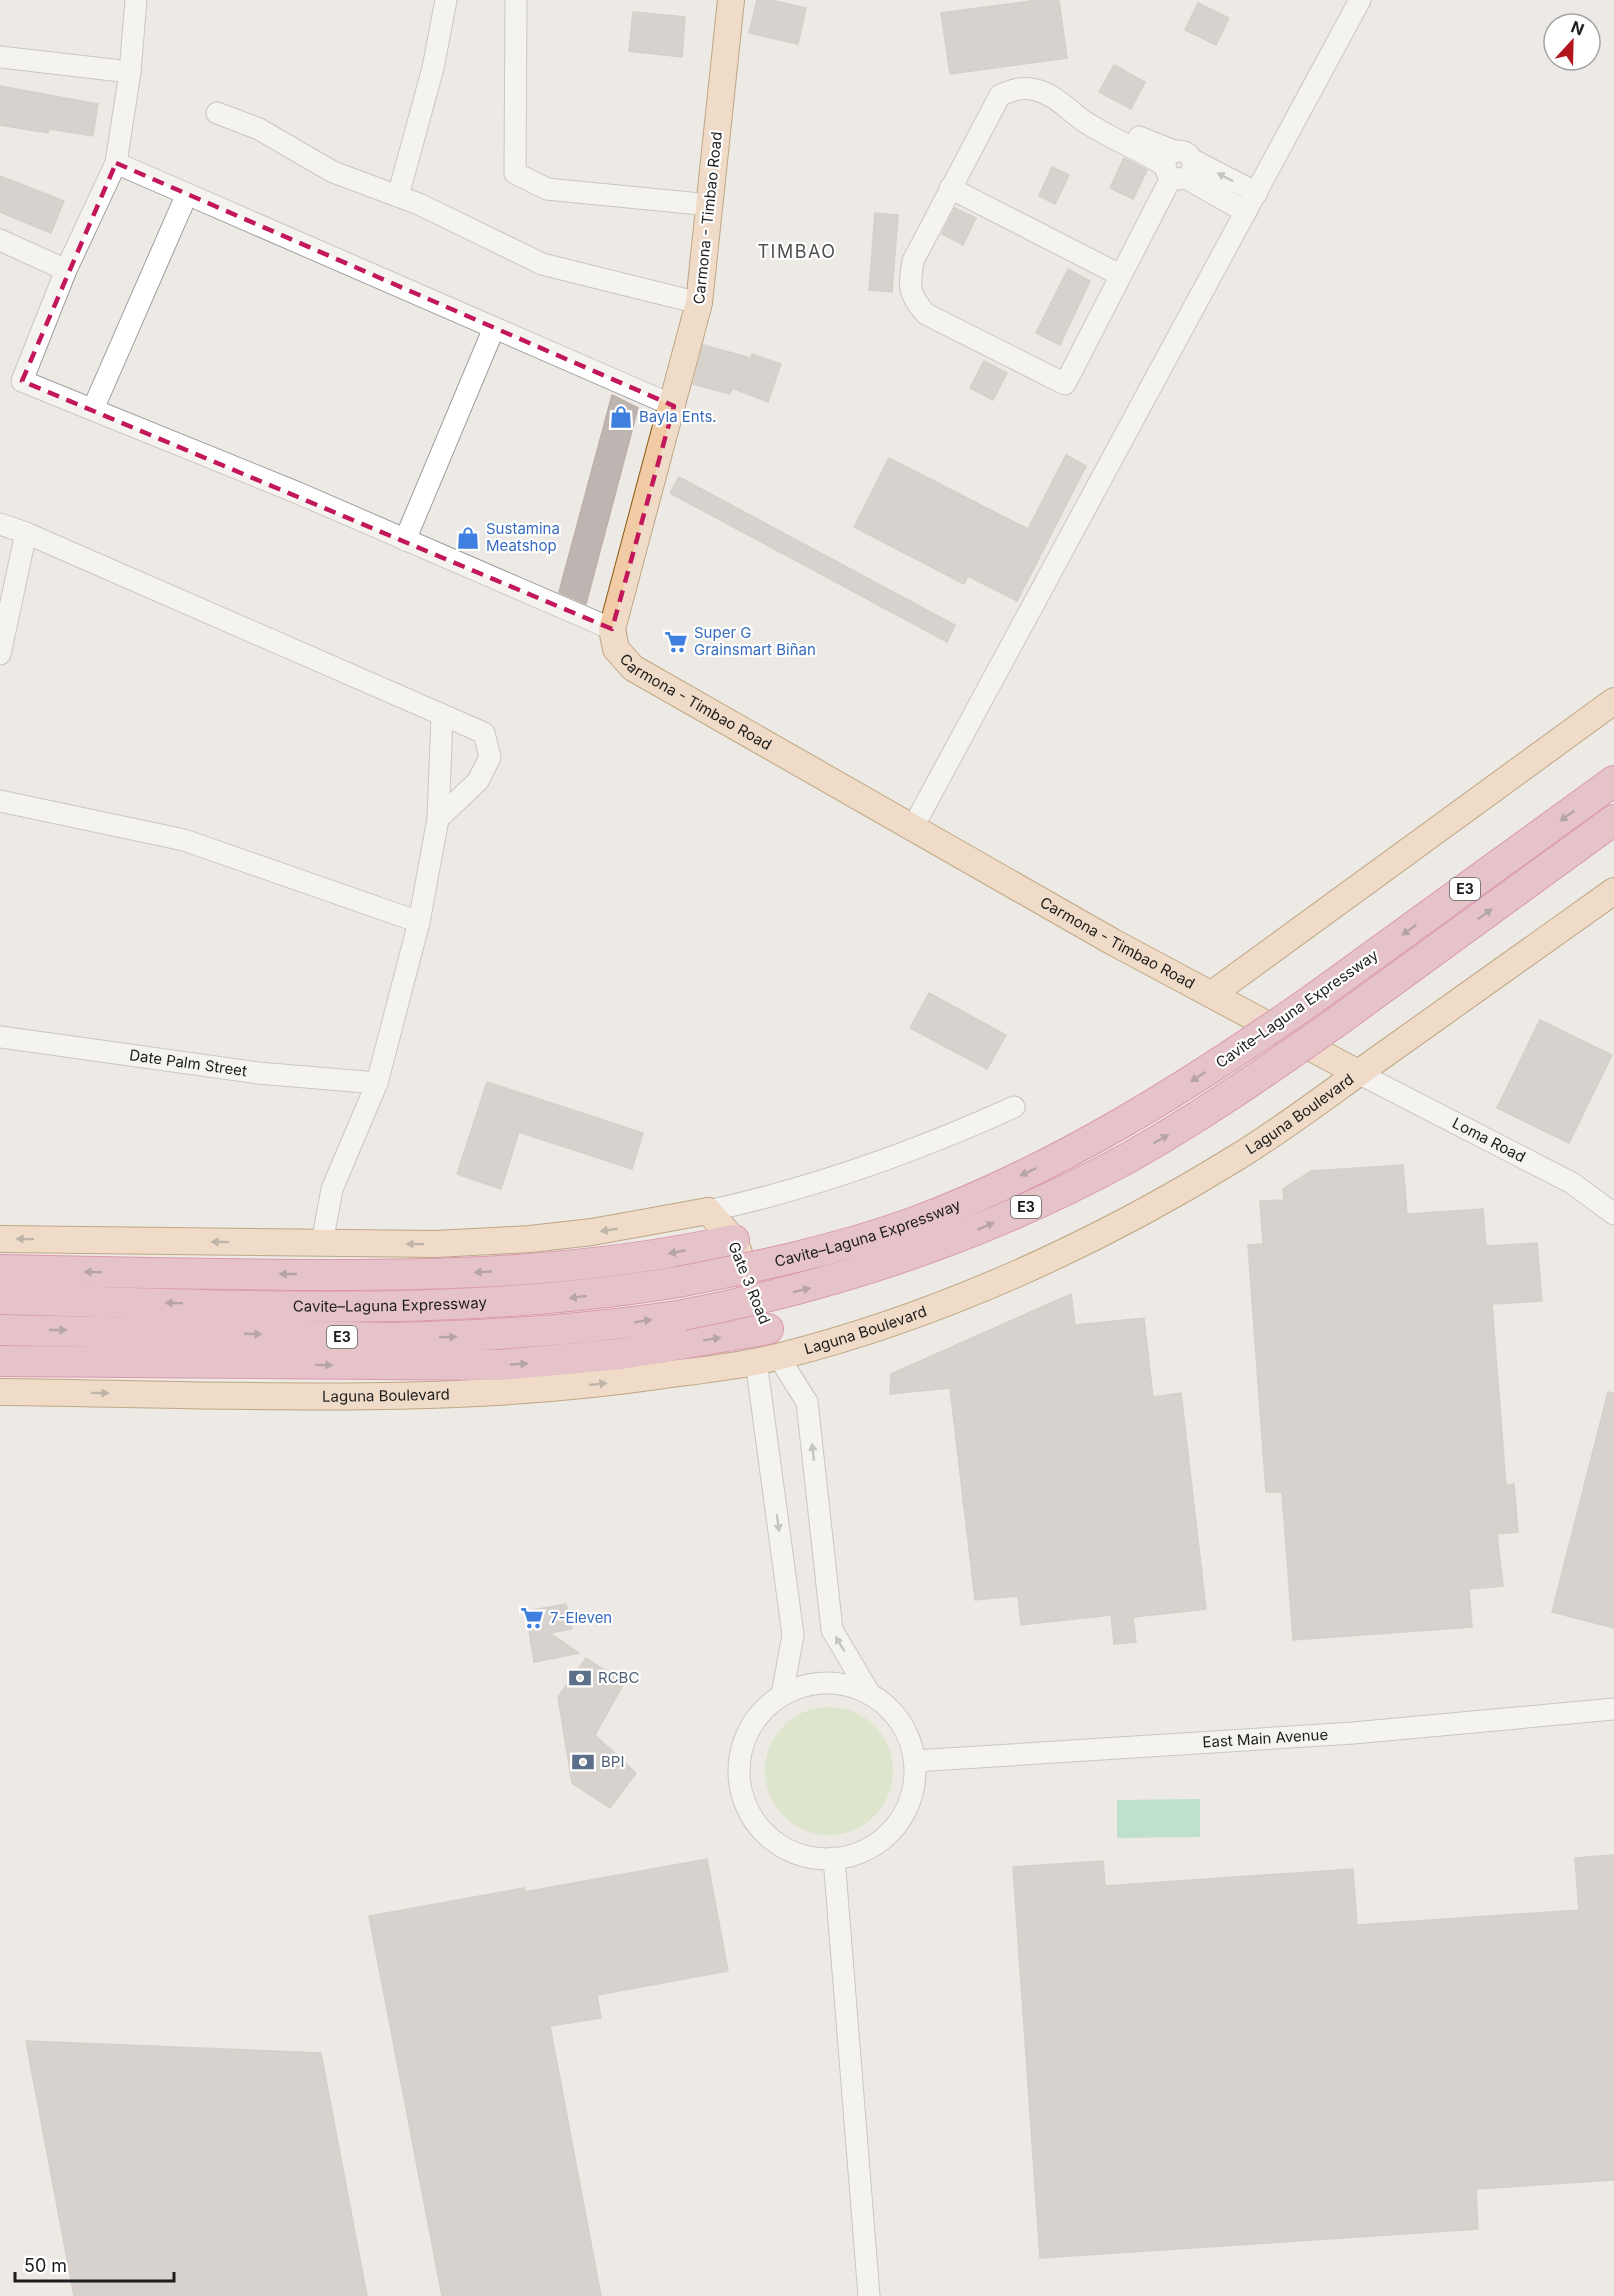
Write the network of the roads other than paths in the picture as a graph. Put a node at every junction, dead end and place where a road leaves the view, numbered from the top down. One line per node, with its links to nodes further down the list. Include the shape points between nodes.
1 (136, 0): 7 (street)
2 (446, 0): 14 (street, via 433,68)
3 (516, 0): 15 (street, via 515,173 548,189)
4 (731, 0): 15 (main road, Carmona - Timbao Road)
5 (1360, 0): 12 (street)
6 (0, 57): 7 (street)
7 (130, 72): 9 (street)
8 (217, 113): 14 (street, via 258,129 333,172)
9 (116, 163): 13 (street); 18 (street)
10 (1177, 166): 11 (street, via 1089,125 1065,104 1035,90 1017,88 1000,94); 12 (street, one-way to 10); 16 (street); 19 (street)
11 (950, 188): 19 (street); 19 (street, via 913,261 913,299 926,314 1065,384)
12 (1257, 193): 16 (street)
13 (187, 194): 21 (street); 23 (street)
14 (398, 196): 20 (street, via 542,264)
15 (710, 206): 20 (main road, Carmona - Timbao Road)
16 (1246, 212): 35 (street)
17 (0, 240): 18 (street)
18 (66, 270): 23 (street, via 22,381)
19 (1120, 275)
20 (699, 303): 22 (main road, Carmona - Timbao Road)
21 (494, 328): 22 (street); 26 (street)
22 (674, 406): 27 (main road, Carmona - Timbao Road)
23 (93, 410): 26 (street)
24 (0, 524): 25 (street)
25 (26, 533): 28 (street); 30 (street)
26 (405, 540): 27 (street)
27 (612, 629): 35 (main road, Carmona - Timbao Road, via 616,649 633,668)
28 (0, 654)
29 (1614, 701): 38 (main road)
30 (442, 716): 33 (street); 33 (street, via 484,734 490,757 478,782)
31 (1614, 781): 49 (highway, Cavite–Laguna Expressway / E3, one-way to 49, bridge, via 1316,997 1125,1122 971,1199 848,1244 678,1282 566,1298 387,1306)
32 (0, 801): 37 (street, via 184,840)
33 (438, 819): 37 (street)
34 (1614, 820): 50 (highway, Cavite–Laguna Expressway / E3, one-way to 34, bridge, via 440,1337 571,1330 683,1315 821,1285 977,1230 1144,1149 1253,1081)
35 (912, 829): 38 (main road, Carmona - Timbao Road)
36 (1614, 891): 40 (main road, Laguna Boulevard)
37 (419, 922): 41 (street)
38 (1212, 994): 40 (main road, Carmona - Timbao Road)
39 (0, 1037): 41 (street, Date Palm Street, via 258,1073)
40 (1358, 1073): 44 (street, Loma Road, via 1572,1183); 51 (main road, Laguna Boulevard, via 1237,1158 1084,1242 949,1301)
41 (377, 1083): 46 (street, via 332,1189)
42 (1014, 1107): 43 (street, via 945,1139 804,1188)
43 (708, 1211): 46 (main road, one-way to 46, via 658,1222 530,1239 436,1244); 47 (main road, Gate 3 Road)
44 (1614, 1214)
45 (0, 1239): 46 (main road, one-way to 45)
46 (322, 1243)
47 (722, 1243): 48 (highway, one-way to 48, via 599,1264 423,1275); 51 (main road, Gate 3 Road)
48 (0, 1270)
49 (0, 1299)
50 (0, 1330)
51 (761, 1345): 52 (highway, one-way to 51, via 499,1365); 53 (main road, Laguna Boulevard, one-way to 51, via 454,1395 629,1381); 54 (street, Gate 3 Road, one-way to 51, via 832,1630 807,1402); 55 (street, Gate 3 Road, one-way to 55, via 794,1635)
52 (0, 1361)
53 (0, 1392)
54 (870, 1694): 55 (street, via 832,1683 806,1685); 57 (street, via 901,1722)
55 (782, 1695): 58 (street, via 760,1713 745,1738 739,1768 746,1806 776,1842 797,1853)
56 (1614, 1709): 57 (street, East Main Avenue, via 1353,1733)
57 (915, 1761): 58 (street, via 916,1776 909,1804 894,1829 871,1848)
58 (834, 1858): 59 (street)
59 (869, 2296)

